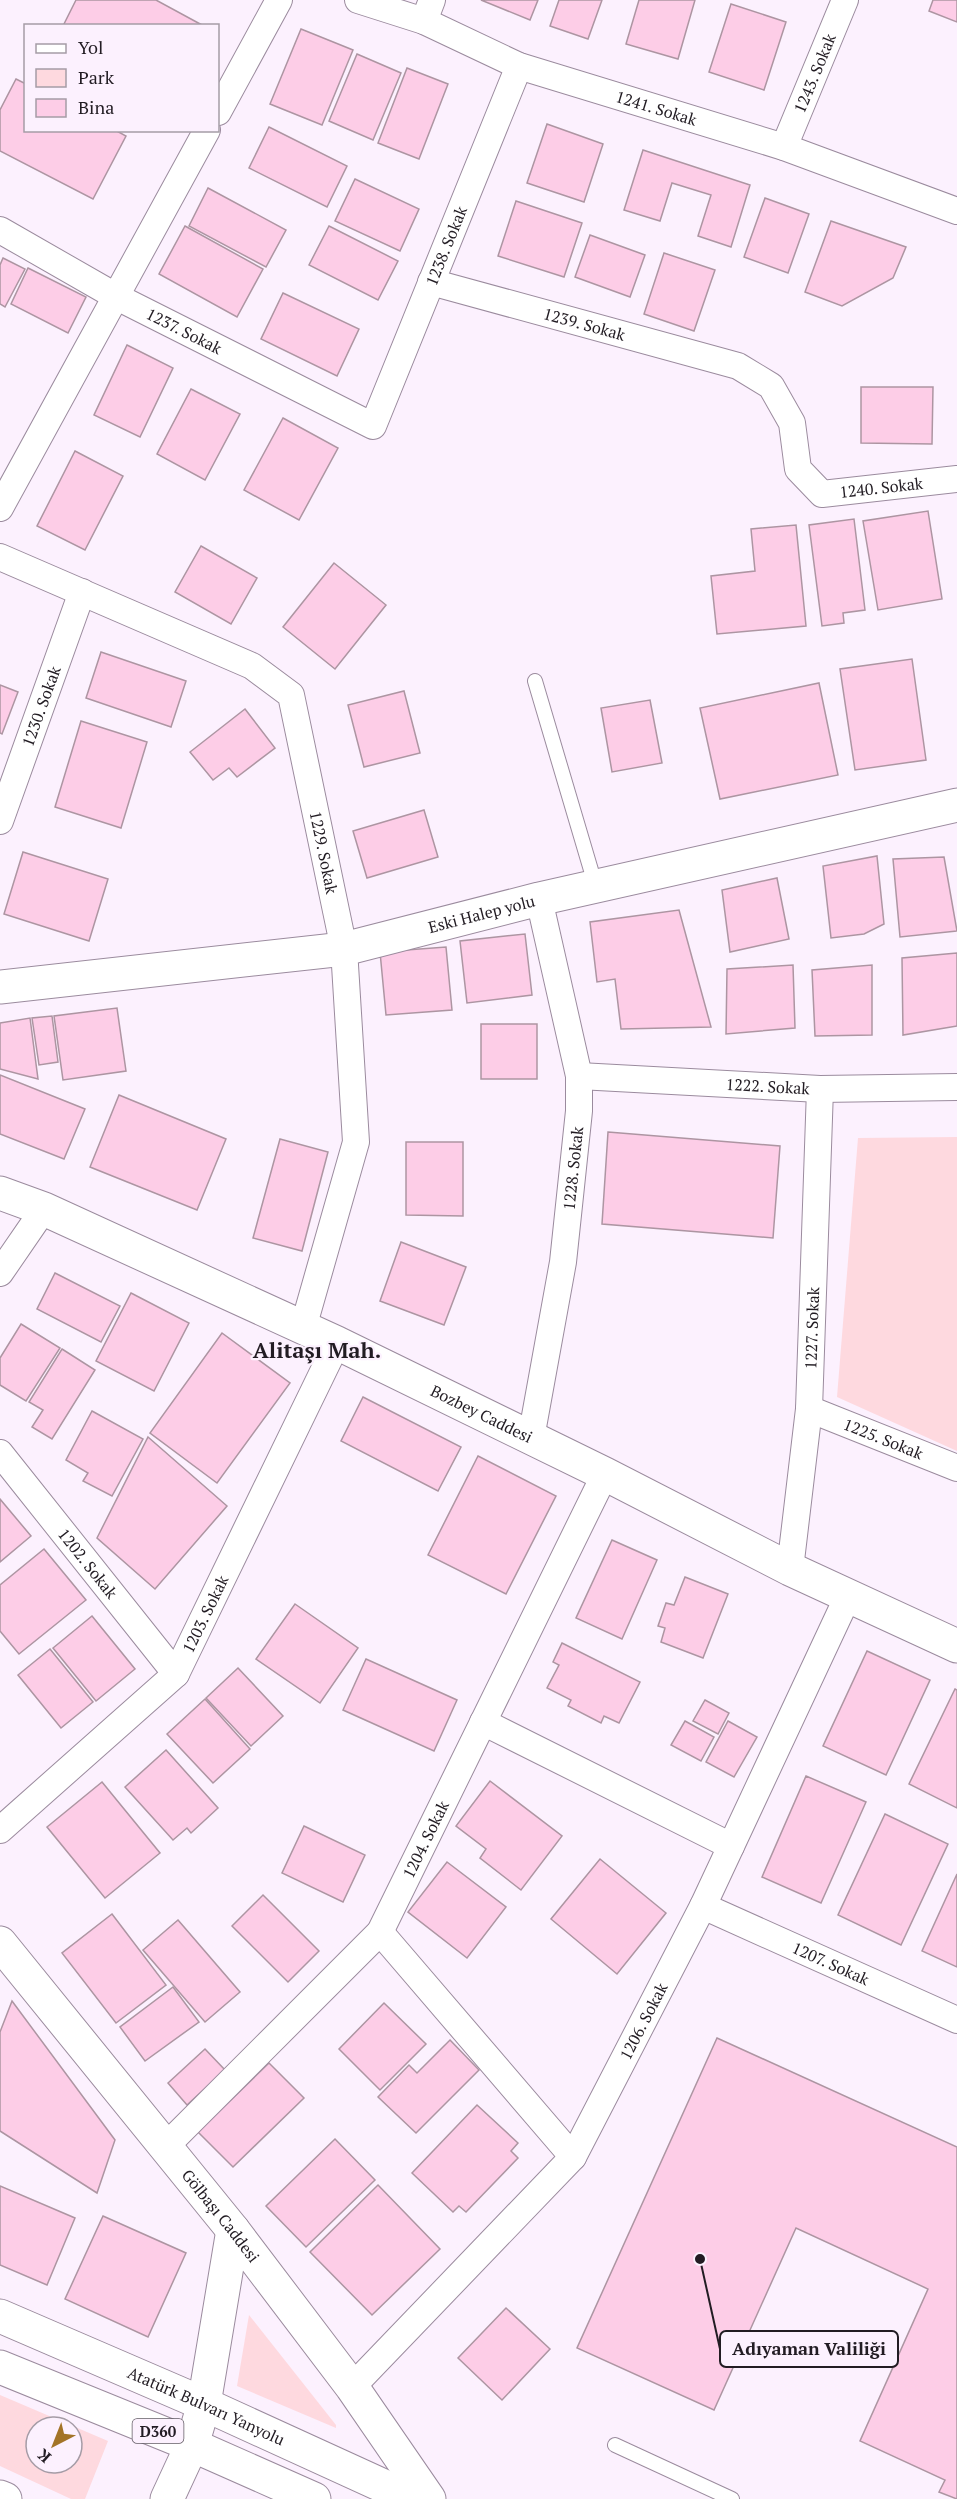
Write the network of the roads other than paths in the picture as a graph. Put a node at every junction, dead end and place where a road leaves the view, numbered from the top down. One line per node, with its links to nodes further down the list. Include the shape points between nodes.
1 (279, 0): 6 (street)
2 (358, 0): 4 (street, 1241. Sokak)
3 (845, 0): 8 (street, 1243. Sokak)
4 (428, 10): 5 (street, 1241. Sokak)
5 (519, 66): 8 (street, 1241. Sokak); 11 (street, 1238. Sokak)
6 (219, 110)
7 (206, 132): 12 (street)
8 (784, 147): 9 (street, 1241. Sokak)
9 (957, 211)
10 (0, 230): 12 (street, 1237. Sokak)
11 (430, 282): 13 (street, 1239. Sokak); 14 (street, 1238. Sokak)
12 (117, 297): 14 (street, 1237. Sokak); 16 (street)
13 (738, 366): 15 (street, 1240. Sokak, via 771,386 792,423 798,469 822,494)
14 (373, 426)
15 (957, 479)
16 (0, 508)
17 (0, 557): 18 (street, 1229. Sokak)
18 (82, 592): 21 (street, 1230. Sokak); 24 (street, 1229. Sokak, via 252,666 291,695)
19 (535, 681): 22 (lane)
20 (957, 805): 22 (main road, Eski Halep yolu)
21 (0, 821)
22 (596, 886): 23 (main road, Eski Halep yolu)
23 (539, 899): 24 (main road, Eski Halep yolu); 26 (street, 1228. Sokak)
24 (344, 949): 25 (main road, Eski Halep yolu); 32 (street, 1229. Sokak, via 356,1142)
25 (0, 987)
26 (579, 1076): 28 (street, 1222. Sokak); 35 (street, 1228. Sokak, via 579,1112 563,1262)
27 (957, 1087): 28 (street, 1222. Sokak)
28 (820, 1089): 34 (street, 1227. Sokak)
29 (0, 1193): 30 (main road, Bozbey Caddesi)
30 (44, 1209): 31 (street); 32 (main road, Bozbey Caddesi)
31 (0, 1272)
32 (303, 1328): 33 (main road, Bozbey Caddesi)
33 (337, 1343): 35 (main road, Bozbey Caddesi); 42 (street, 1203. Sokak)
34 (809, 1409): 37 (street, 1225. Sokak); 39 (street, 1227. Sokak)
35 (531, 1438): 38 (main road, Bozbey Caddesi)
36 (0, 1453): 42 (street, 1202. Sokak)
37 (957, 1468)
38 (605, 1474): 39 (main road, Bozbey Caddesi); 43 (street, 1204. Sokak)
39 (790, 1569): 40 (main road, Bozbey Caddesi)
40 (848, 1596): 41 (main road, Bozbey Caddesi); 45 (street, 1206. Sokak)
41 (957, 1646)
42 (176, 1674): 44 (street, 1203. Sokak)
43 (483, 1722): 45 (street); 47 (street, 1204. Sokak)
44 (0, 1830)
45 (731, 1846): 46 (street, 1206. Sokak)
46 (703, 1906): 49 (street, 1207. Sokak); 51 (street, 1206. Sokak)
47 (380, 1932): 50 (street, 1204. Sokak); 51 (street)
48 (1, 1946): 50 (main road, Gölbaşı Caddesi)
49 (957, 2020)
50 (166, 2146): 52 (main road, Gölbaşı Caddesi)
51 (573, 2157): 55 (street, 1206. Sokak)
52 (233, 2230): 55 (main road, Gölbaşı Caddesi); 56 (main road)
53 (0, 2316): 56 (main road, Atatürk Bulvarı Yanyolu)
54 (0, 2367): 57 (main road, D360)
55 (352, 2387): 64 (main road, Gölbaşı Caddesi)
56 (204, 2404): 57 (main road); 63 (main road, Atatürk Bulvarı Yanyolu)
57 (192, 2445): 61 (main road); 62 (main road, D360)
58 (615, 2445): 65 (lane)
59 (0, 2496): 60 (main road)
60 (5, 2499)
61 (167, 2499)
62 (314, 2499)
63 (412, 2499)
64 (429, 2499)
65 (732, 2499)

